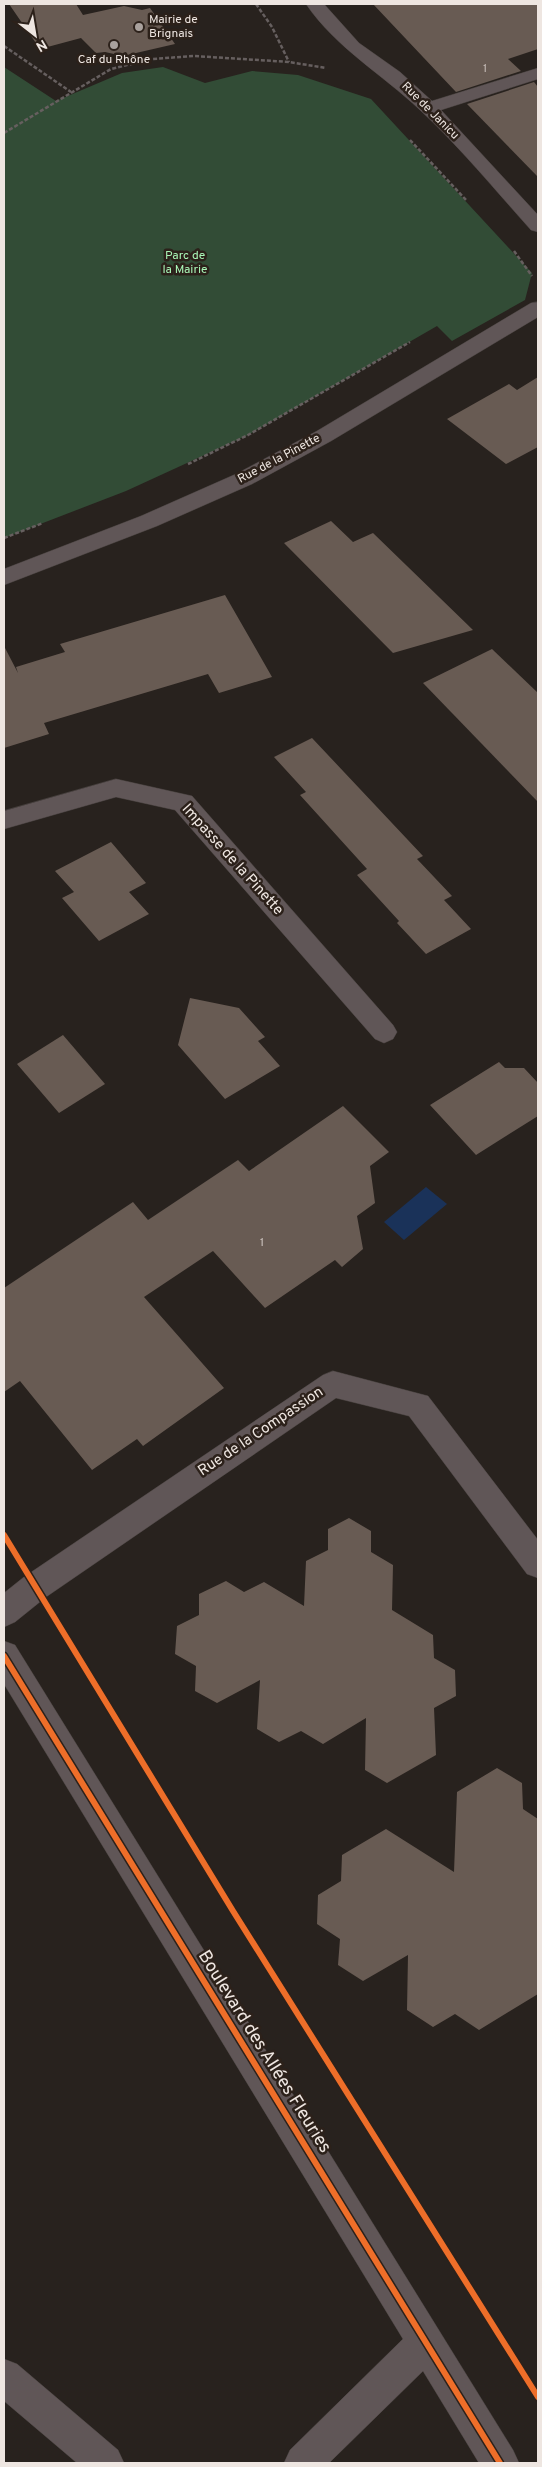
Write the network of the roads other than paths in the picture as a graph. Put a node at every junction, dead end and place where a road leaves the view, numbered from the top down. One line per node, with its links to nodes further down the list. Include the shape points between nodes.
1 (315, 4): 3 (street, Rue de Janicu, via 353,47 394,76)
2 (538, 73): 3 (street)
3 (429, 108): 4 (street, Rue de Janicu)
4 (538, 226)
5 (538, 308): 6 (street, Rue de la Pinette, via 324,436 244,479 150,521)
6 (4, 577)
7 (4, 820): 8 (street, Impasse de la Pinette, via 116,788 183,802)
8 (384, 1032)
9 (538, 1564): 10 (street, Rue de la Compassion, via 418,1404 333,1384 43,1581)
10 (4, 1612)
11 (4, 1656): 12 (street, Boulevard des Allées Fleuries)
12 (426, 2342): 15 (street); 16 (street, Boulevard des Allées Fleuries)
13 (4, 2377): 14 (street)
14 (105, 2463)
15 (303, 2463)
16 (500, 2463)

